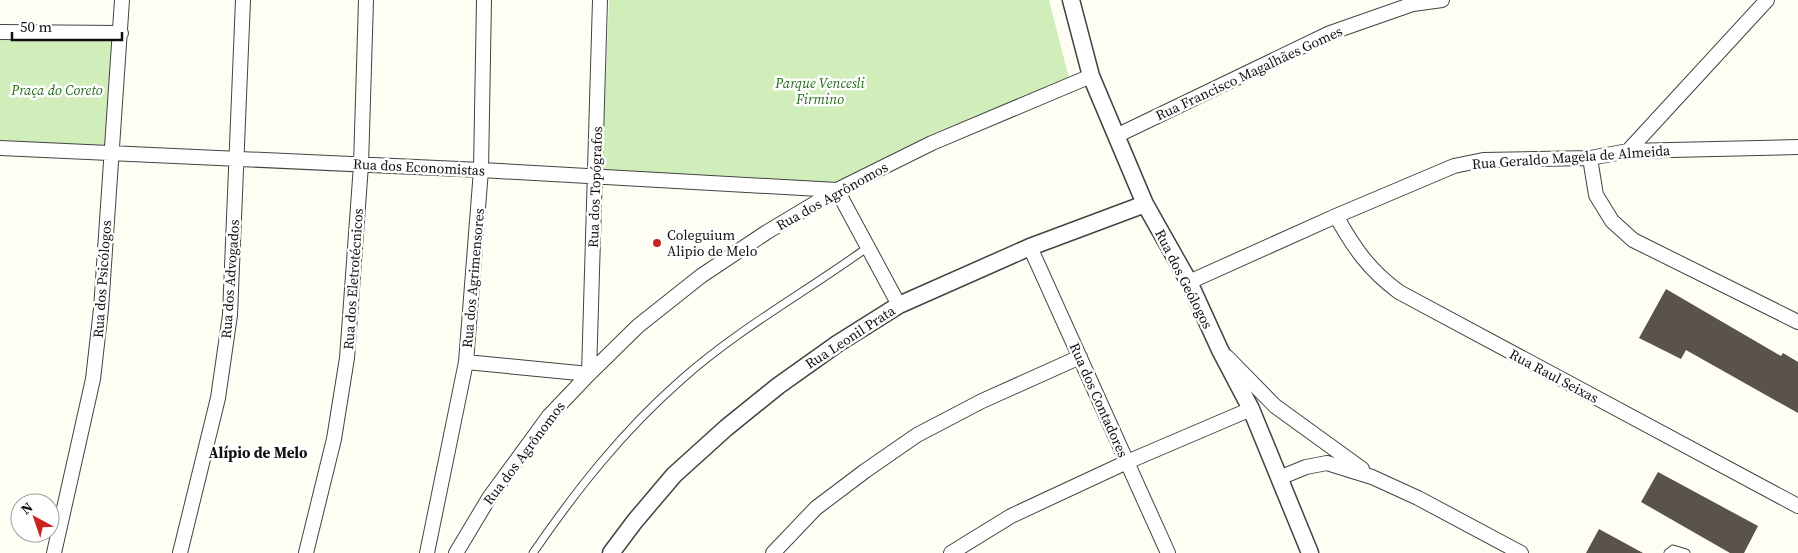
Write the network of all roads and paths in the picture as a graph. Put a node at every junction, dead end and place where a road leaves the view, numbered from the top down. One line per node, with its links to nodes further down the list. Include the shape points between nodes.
1 (122, 0): 10 (street, Rua dos Psicólogos)
2 (243, 0): 18 (street, Rua dos Advogados)
3 (366, 0): 19 (street, Rua dos Eletrotécnicos)
4 (484, 0): 20 (street, Rua dos Agrimensores)
5 (600, 0): 21 (street, Rua dos Topógrafos)
6 (1071, 0): 11 (street, Rua dos Geólogos)
7 (1442, 0): 12 (street, Rua Francisco Magalhães Gomes, via 1413,4 1330,33)
8 (1767, 0): 15 (street)
9 (0, 32): 10 (street)
10 (121, 33): 16 (street, Rua dos Psicólogos)
11 (1091, 76): 12 (street, Rua dos Geólogos); 22 (street, Rua dos Agrônomos, via 932,144)
12 (1116, 136): 23 (street, Rua dos Geólogos)
13 (1798, 147): 15 (street, Rua Geraldo Magela de Almeida)
14 (0, 148): 16 (street, Rua dos Economistas)
15 (1628, 151): 17 (street, Rua Geraldo Magela de Almeida)
16 (111, 153): 18 (street, Rua dos Economistas); 39 (street, Rua dos Psicólogos, via 102,309 93,379)
17 (1590, 158): 24 (street, Rua Geraldo Magela de Almeida, via 1483,160 1454,166); 29 (street, via 1596,195 1612,221 1633,240)
18 (236, 159): 19 (street, Rua dos Economistas); 40 (street, Rua dos Advogados, via 230,315 218,398)
19 (362, 165): 20 (street, Rua dos Economistas); 41 (street, Rua dos Eletrotécnicos, via 347,358 334,439)
20 (481, 170): 21 (street, Rua dos Economistas); 32 (street, Rua dos Agrimensores)
21 (595, 176): 22 (street, Rua dos Economistas); 33 (street, Rua dos Topógrafos)
22 (837, 190): 26 (street); 33 (street, Rua dos Agrônomos, via 701,276 638,326)
23 (1145, 204): 25 (street, Rua Leonil Prata); 27 (street, Rua dos Geólogos)
24 (1336, 216): 27 (street, Rua Geraldo Magela de Almeida); 38 (street, Rua Raul Seixas, via 1365,262 1399,292)
25 (1030, 247): 28 (street, Rua Leonil Prata); 31 (street, Rua dos Contadores)
26 (868, 248): 28 (street); 44 (lane, via 737,335 682,379 632,427 592,472)
27 (1189, 282): 30 (street, Rua dos Geólogos)
28 (899, 305): 45 (street, Rua Leonil Prata, via 837,344 726,428 674,475)
29 (1798, 322)
30 (1220, 350): 34 (street, Rua dos Geólogos); 36 (street, via 1275,406)
31 (1080, 357): 35 (street, Rua dos Contadores); 46 (street, via 982,401 917,435 816,508)
32 (466, 362): 33 (street); 42 (street, Rua dos Agrimensores)
33 (589, 374): 43 (street, Rua dos Agrônomos, via 549,416 489,498)
34 (1251, 409): 35 (street); 37 (street, Rua dos Geólogos)
35 (1127, 462): 47 (street, via 1011,516); 48 (street, Rua dos Contadores)
36 (1372, 477): 37 (street, via 1327,462); 50 (street)
37 (1279, 478): 49 (street, Rua dos Geólogos)
38 (1798, 506)
39 (54, 553)
40 (180, 553)
41 (306, 553)
42 (426, 553)
43 (456, 553)
44 (533, 553)
45 (611, 553)
46 (773, 553)
47 (951, 553)
48 (1168, 553)
49 (1310, 553)
50 (1521, 553)
51 (1668, 553): 52 (lane, via 1673,549)
52 (1686, 553)

